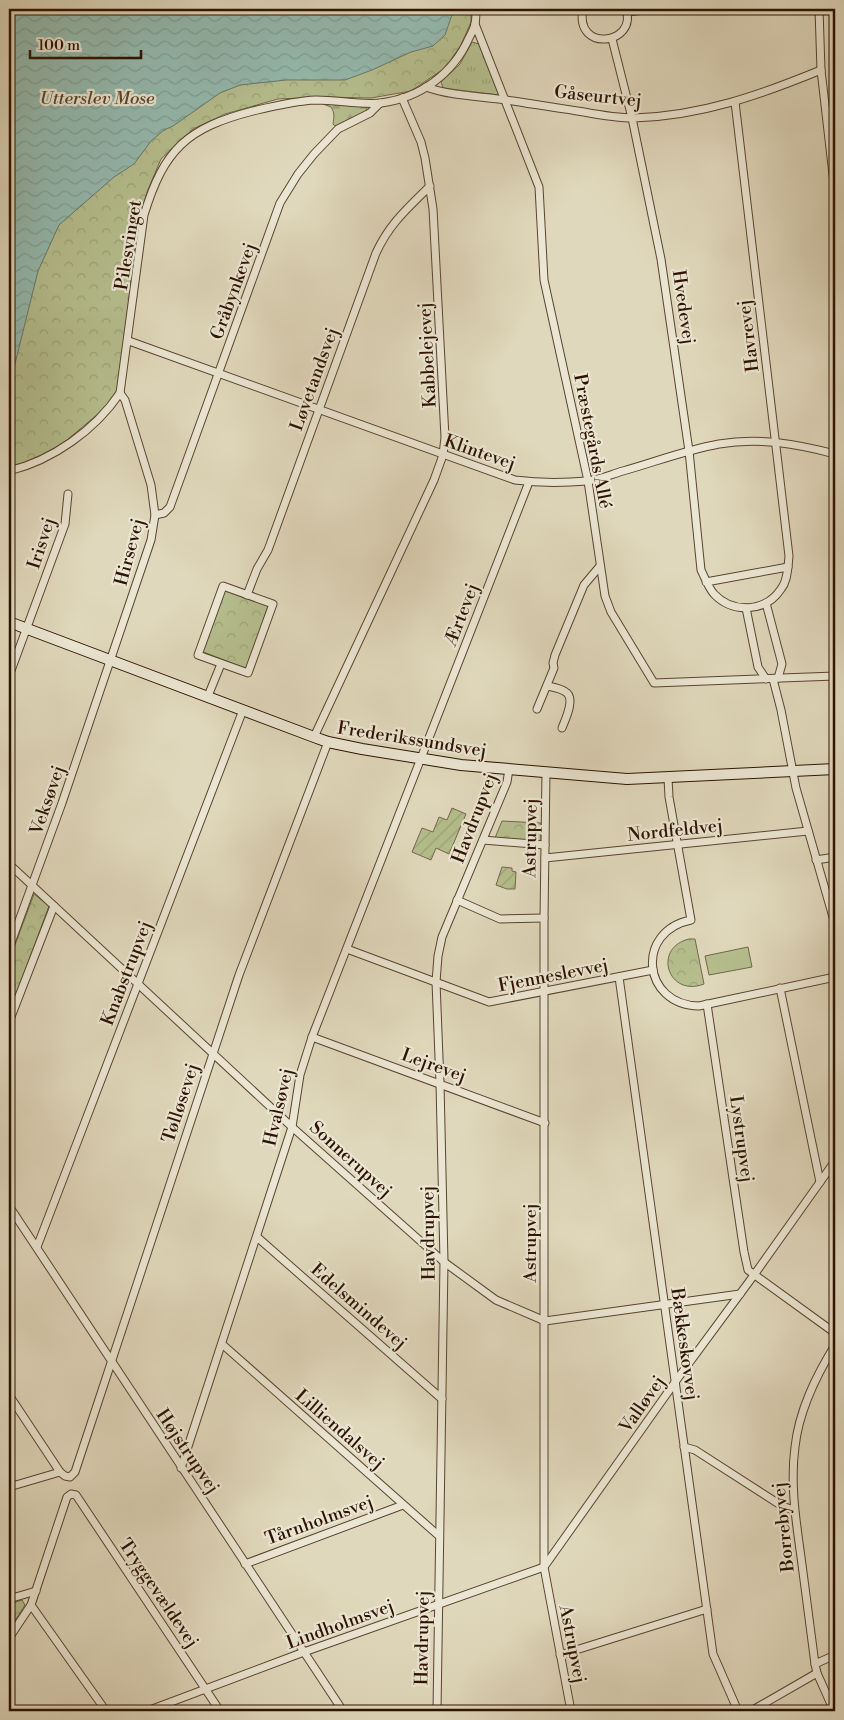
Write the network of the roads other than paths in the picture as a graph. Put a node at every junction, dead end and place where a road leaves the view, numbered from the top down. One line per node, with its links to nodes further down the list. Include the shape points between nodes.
1 (476, 9): 6 (street, Pilesvinget)
2 (583, 9): 7 (street, via 583,25 588,33 595,38)
3 (654, 9): 5 (street)
4 (819, 9): 8 (street)
5 (626, 10): 7 (street, via 624,28)
6 (475, 24): 9 (street, Pilesvinget, via 456,61); 11 (street, Præstegårds Allé)
7 (612, 39): 14 (street, Hvedevej)
8 (821, 70): 12 (street, Gåseurtvej); 16 (street)
9 (426, 88): 10 (street, Pilesvinget); 11 (street, Gåseurtvej)
10 (402, 98): 13 (street, Pilesvinget); 15 (street, Kabbelejevej, via 421,142)
11 (505, 100): 14 (street, Gåseurtvej); 26 (street, Præstegårds Allé, via 539,187 544,280)
12 (735, 102): 14 (street, Gåseurtvej, via 696,111); 21 (street, Havrevej)
13 (380, 103): 17 (street, Pilesvinget, via 289,102 211,124 183,143 160,172 144,215); 18 (street, Gråbynkevej, via 370,113 338,129 298,174 280,203)
14 (632, 118): 22 (street, Hvedevej, via 661,259)
15 (430, 186): 20 (street, Løvetandsvej, via 394,221 384,237); 24 (street, Kabbelejevej, via 446,418)
16 (835, 192)
17 (129, 340): 18 (street, Klintevej); 19 (street, Pilesvinget)
18 (218, 374): 20 (street, Klintevej); 29 (street, Gråbynkevej, via 170,507)
19 (120, 393): 25 (street, Pilesvinget, via 91,426 59,450 30,465); 29 (street, Hirsevej, via 125,400 151,485)
20 (319, 410): 24 (street, Klintevej); 33 (street, Løvetandsvej, via 268,550)
21 (775, 442): 22 (street, Klintevej, via 747,441); 23 (street, Klintevej); 31 (street, Havrevej)
22 (689, 451): 26 (street, Klintevej); 32 (street, Hvedevej, via 701,570)
23 (835, 454)
24 (443, 455): 27 (street, Klintevej, via 514,480); 48 (street, Kabbelejevej)
25 (9, 471)
26 (588, 481): 27 (street, Klintevej); 30 (street, Præstegårds Allé)
27 (530, 482): 50 (street, Ærtevej)
28 (68, 494): 37 (street, Irisvej, via 65,524)
29 (155, 515): 38 (street, Hirsevej, via 151,540)
30 (600, 566): 42 (street, Præstegårds Allé, via 611,612 654,683); 43 (street, via 584,585 555,655)
31 (788, 567): 32 (street); 34 (street, Havrevej, via 782,588)
32 (706, 582): 35 (street, via 722,601)
33 (247, 595): 39 (street, via 223,586 198,655); 39 (street, via 273,604 248,673)
34 (766, 603): 35 (street); 42 (street, via 782,664)
35 (746, 608): 42 (street, via 758,668)
36 (9, 622): 37 (main road, Frederikssundsvej)
37 (27, 629): 38 (main road, Frederikssundsvej); 40 (street, Irisvej)
38 (112, 662): 44 (main road, Frederikssundsvej); 64 (street, Veksøvej)
39 (221, 664): 44 (street)
40 (9, 676)
41 (835, 676): 42 (street, Præstegårds Allé)
42 (772, 679): 53 (street)
43 (548, 686): 46 (street); 47 (street, via 567,692 569,696)
44 (208, 696): 45 (main road, Frederikssundsvej)
45 (243, 710): 48 (main road, Frederikssundsvej); 75 (street, Knabstrupvej)
46 (537, 710)
47 (562, 728)
48 (314, 737): 49 (main road, Frederikssundsvej)
49 (328, 742): 50 (main road, Frederikssundsvej); 81 (street, Tølløsevej)
50 (421, 759): 51 (main road, Frederikssundsvej); 70 (street, Hvalsøvej)
51 (509, 769): 54 (main road, Frederikssundsvej); 57 (street, Havdrupvej, via 507,782)
52 (834, 769): 53 (main road, Frederikssundsvej)
53 (792, 771): 55 (main road, Frederikssundsvej); 56 (street)
54 (546, 772): 55 (main road, Frederikssundsvej, via 627,779); 59 (street, Astrupvej)
55 (668, 778): 58 (street)
56 (808, 831): 58 (street, Nordfeldvej); 62 (street)
57 (483, 840): 59 (street); 65 (street, Havdrupvej)
58 (677, 844): 61 (street, Nordfeldvej); 71 (street, via 691,920 676,924 659,940 653,955)
59 (545, 845): 61 (street, Astrupvej)
60 (835, 857): 62 (street)
61 (545, 858): 67 (street, Astrupvej)
62 (816, 860): 68 (street)
63 (9, 864): 64 (street, Sonnerupvej)
64 (32, 886): 66 (street, Sonnerupvej); 69 (street, Veksøvej)
65 (458, 900): 67 (street, via 500,919); 74 (street, Havdrupvej, via 442,937)
66 (54, 906): 75 (street, Sonnerupvej); 79 (street)
67 (544, 918): 77 (street, Astrupvej)
68 (835, 924)
69 (9, 948)
70 (347, 948): 74 (street, Fjenneslevvej); 80 (street, Hvalsøvej)
71 (653, 970): 72 (street, Fjenneslevvej); 78 (street, via 663,992 676,1001 691,1006)
72 (620, 977): 77 (street, Fjenneslevvej); 93 (street, Bækkeskovvej)
73 (835, 977): 76 (street)
74 (436, 982): 77 (street, Fjenneslevvej, via 489,1002); 82 (street, Havdrupvej)
75 (138, 983): 81 (street, Sonnerupvej); 89 (street, Knabstrupvej)
76 (780, 988): 78 (street); 86 (street)
77 (544, 992): 83 (street, Astrupvej)
78 (707, 1004): 91 (street, Lystrupvej, via 744,1252 748,1270)
79 (9, 1022)
80 (312, 1037): 82 (street, Lejrevej); 84 (street, Hvalsøvej, via 300,1074)
81 (212, 1053): 84 (street, Sonnerupvej); 98 (street, Tølløsevej)
82 (440, 1083): 83 (street, Lejrevej); 90 (street, Havdrupvej)
83 (545, 1123): 94 (street, Astrupvej)
84 (292, 1127): 88 (street, Hvalsøvej); 90 (street, Sonnerupvej)
85 (835, 1161): 86 (street, Valløvej)
86 (820, 1182): 91 (street, Valløvej)
87 (9, 1206): 89 (street, Højstrupvej)
88 (257, 1237): 96 (street, Hvalsøvej); 101 (street, Edelsmindevej)
89 (37, 1247): 98 (street, Højstrupvej)
90 (444, 1262): 94 (street, Sonnerupvej, via 496,1300); 101 (street, Havdrupvej)
91 (754, 1275): 92 (street, Valløvej); 95 (street)
92 (740, 1294): 93 (street); 99 (street, Valløvej)
93 (664, 1304): 94 (street); 99 (street, Bækkeskovvej)
94 (544, 1321): 110 (street, Astrupvej)
95 (835, 1333)
96 (222, 1344): 103 (street, Hvalsøvej); 106 (street, Lilliendalsvej)
97 (835, 1345): 107 (street, Borrebyvej, via 814,1382 801,1417 793,1466)
98 (111, 1362): 103 (street, Højstrupvej); 104 (street, Tølløsevej, via 75,1472 70,1477)
99 (675, 1382): 102 (street, Bækkeskovvej); 110 (street, Valløvej)
100 (9, 1395): 104 (street)
101 (442, 1399): 108 (street, Havdrupvej)
102 (684, 1447): 107 (street, via 695,1450 782,1506); 115 (street, Bækkeskovvej)
103 (181, 1468): 109 (street, Højstrupvej)
104 (60, 1472): 105 (street)
105 (9, 1488)
106 (404, 1505): 108 (street, Lilliendalsvej); 109 (street, Tårnholmsvej)
107 (794, 1510): 120 (street, Borrebyvej)
108 (439, 1536): 114 (street, Havdrupvej)
109 (244, 1564): 117 (street, Højstrupvej)
110 (544, 1567): 114 (street, Lindholmsvej); 118 (street, Astrupvej)
111 (36, 1591): 112 (street); 113 (street); 122 (street, Tryggevældevej, via 71,1494 76,1496)
112 (9, 1599)
113 (31, 1604): 116 (street); 123 (street)
114 (438, 1605): 117 (street, Lindholmsvej); 127 (street, Havdrupvej)
115 (707, 1609): 118 (street); 129 (street, Bækkeskovvej, via 713,1654)
116 (9, 1638)
117 (304, 1652): 122 (street, Lindholmsvej); 126 (street, Højstrupvej)
118 (560, 1655): 128 (street, Astrupvej)
119 (835, 1655): 120 (street)
120 (815, 1664): 121 (street, Borrebyvej)
121 (817, 1673): 130 (street); 131 (street, Borrebyvej)
122 (206, 1690): 124 (street, Lindholmsvej); 125 (street, Tryggevældevej)
123 (106, 1711)
124 (147, 1711)
125 (220, 1711)
126 (343, 1711)
127 (436, 1711)
128 (571, 1711)
129 (738, 1711)
130 (751, 1711)
131 (834, 1711)

